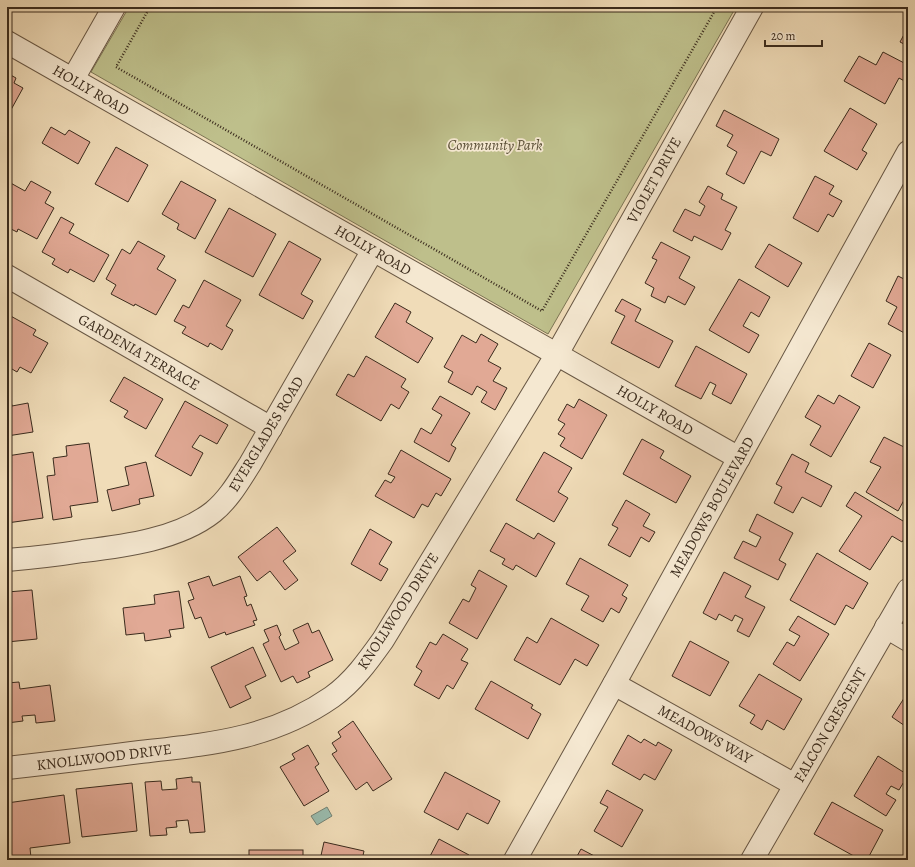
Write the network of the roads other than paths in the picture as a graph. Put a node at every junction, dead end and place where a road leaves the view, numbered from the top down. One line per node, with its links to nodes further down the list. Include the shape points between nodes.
1 (114, 7): 4 (street)
2 (752, 7): 8 (street, VIOLET DRIVE)
3 (7, 42): 4 (street, HOLLY ROAD)
4 (73, 79): 6 (street, HOLLY ROAD)
5 (908, 152): 10 (street, MEADOWS BOULEVARD)
6 (373, 250): 8 (street, HOLLY ROAD); 9 (street, EVERGLADES ROAD)
7 (7, 276): 9 (street, GARDENIA TERRACE)
8 (556, 354): 10 (street, HOLLY ROAD); 16 (street, KNOLLWOOD DRIVE, via 383,640 359,672 333,696 304,714 270,729 233,740)
9 (271, 428): 11 (street, EVERGLADES ROAD, via 228,496 214,512 194,524 135,543)
10 (739, 458): 15 (street, MEADOWS BOULEVARD)
11 (7, 560)
12 (908, 590): 13 (street, FALCON CRESCENT)
13 (886, 627): 14 (street); 17 (street, FALCON CRESCENT)
14 (908, 640)
15 (614, 684): 17 (street, MEADOWS WAY); 18 (street, MEADOWS BOULEVARD)
16 (7, 768)
17 (795, 785): 19 (street, FALCON CRESCENT)
18 (515, 860)
19 (752, 860)

